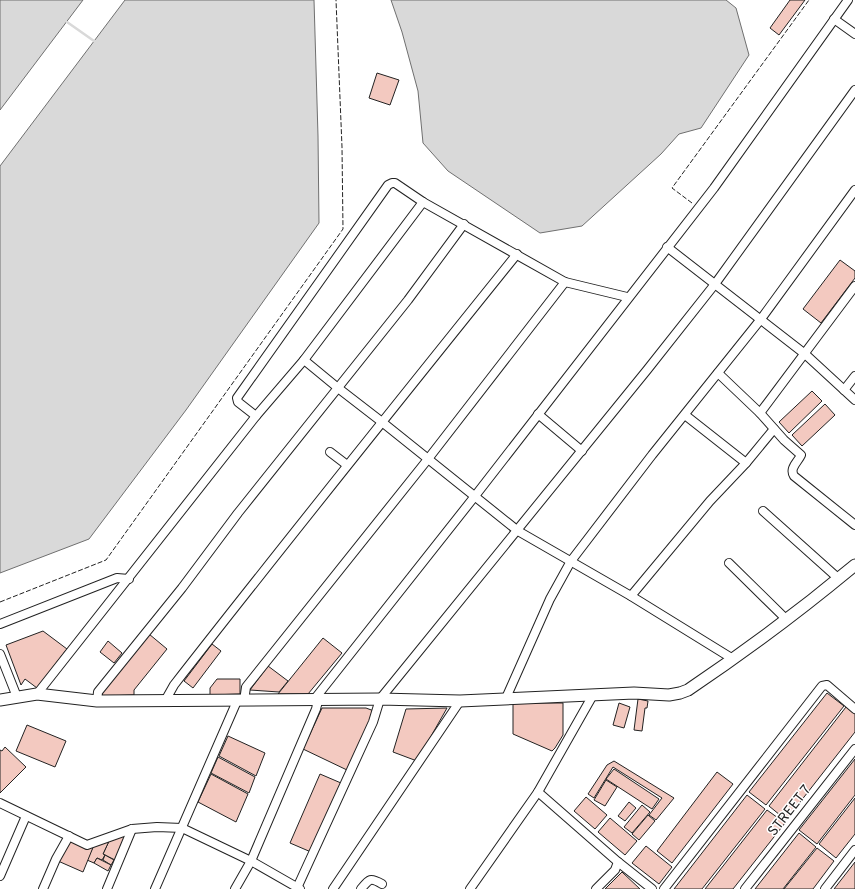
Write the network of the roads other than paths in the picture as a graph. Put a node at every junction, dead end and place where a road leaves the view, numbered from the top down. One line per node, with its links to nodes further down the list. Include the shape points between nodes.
1 (848, 0): 2 (street)
2 (834, 19): 3 (street); 8 (street, via 714,188)
3 (855, 34)
4 (855, 90): 11 (street)
5 (855, 190): 14 (street)
6 (422, 202): 7 (street); 16 (street); 25 (street, via 395,183 388,185 237,398 238,402)
7 (464, 224): 9 (street); 19 (street)
8 (667, 247): 11 (street); 13 (street)
9 (517, 254): 10 (street); 26 (street)
10 (565, 282): 13 (street); 30 (street)
11 (715, 284): 14 (street); 28 (street)
12 (855, 286): 15 (street)
13 (628, 298): 23 (street)
14 (761, 319): 15 (street); 17 (street)
15 (805, 354): 20 (street); 22 (street)
16 (304, 360): 19 (street); 25 (street)
17 (718, 373): 22 (street); 24 (street)
18 (855, 376): 20 (street)
19 (338, 388): 26 (street); 56 (street, via 98,692)
20 (844, 390): 21 (street)
21 (855, 400)
22 (760, 413): 27 (street)
23 (538, 414): 28 (street); 33 (street)
24 (685, 414): 31 (street); 37 (street)
25 (256, 416): 40 (street)
26 (382, 422): 30 (street); 32 (street)
27 (774, 429): 31 (street); 35 (street, via 801,455 792,469 794,476)
28 (582, 451): 36 (street)
29 (330, 452): 32 (street)
30 (428, 459): 33 (street); 53 (street, via 246,687)
31 (746, 463): 42 (street)
32 (346, 465): 57 (street, via 174,685)
33 (475, 496): 36 (street); 54 (street)
34 (763, 511): 41 (street)
35 (855, 525)
36 (518, 531): 37 (street); 51 (street)
37 (571, 560): 42 (street); 50 (street, via 550,599)
38 (729, 563): 43 (street)
39 (855, 565): 41 (street)
40 (129, 579): 44 (street, via 117,578); 47 (street)
41 (839, 579): 43 (street)
42 (631, 596): 46 (street)
43 (787, 620): 46 (street)
44 (0, 624)
45 (0, 654): 49 (street)
46 (733, 659): 48 (street, via 680,693)
47 (37, 694): 49 (street); 56 (street)
48 (593, 695): 50 (street); 60 (street)
49 (17, 697): 52 (street)
50 (506, 698): 55 (street)
51 (380, 699): 54 (street); 55 (street); 71 (street, via 373,722)
52 (0, 700)
53 (240, 701): 54 (street); 57 (street); 63 (street)
54 (315, 701): 67 (street, via 316,709)
55 (460, 701): 76 (street)
56 (97, 702): 57 (street)
57 (165, 702)
58 (855, 708): 81 (street, via 826,685 822,686)
59 (855, 749): 82 (street, STREET 7)
60 (538, 792): 68 (street); 78 (street)
61 (0, 803): 62 (street)
62 (26, 816): 65 (street); 69 (street)
63 (182, 828): 64 (street); 67 (street); 74 (street)
64 (132, 829): 65 (street, via 87,845); 73 (street)
65 (69, 836): 72 (street)
66 (855, 850): 83 (street)
67 (251, 862): 71 (street); 75 (street)
68 (618, 862): 79 (street, via 615,870); 80 (street)
69 (0, 876)
70 (382, 884): 77 (street, via 370,880)
71 (299, 888)
72 (43, 889)
73 (107, 889)
74 (154, 889)
75 (235, 889)
76 (333, 889)
77 (361, 889)
78 (470, 889)
79 (596, 889)
80 (652, 889)
81 (664, 889)
82 (745, 889)
83 (825, 889)

